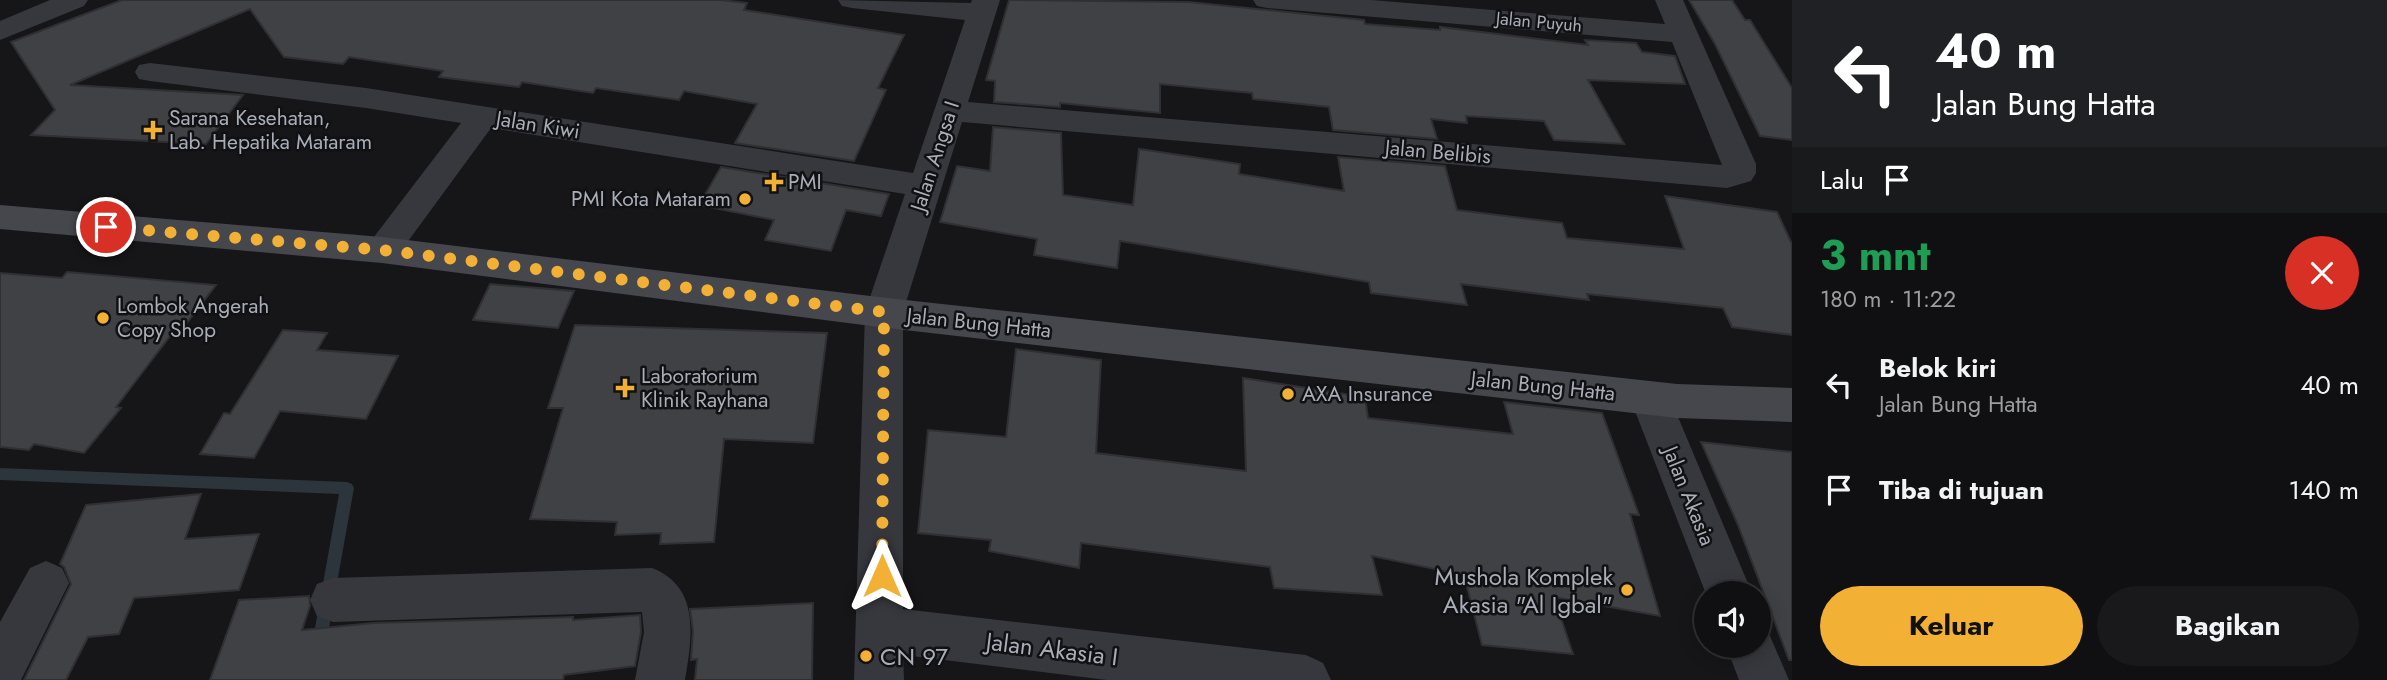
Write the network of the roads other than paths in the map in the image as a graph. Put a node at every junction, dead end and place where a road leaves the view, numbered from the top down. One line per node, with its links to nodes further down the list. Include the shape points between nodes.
1 (74, 0): 7 (street)
2 (852, 0): 6 (street, via 936,10)
3 (1267, 0): 5 (street, Jalan Puyuh)
4 (1669, 0): 8 (street, Jalan Belibis)
5 (1342, 3): 8 (street, Jalan Puyuh)
6 (984, 6): 10 (street, Jalan Angsa I)
7 (0, 31)
8 (1686, 33): 10 (street, Jalan Belibis, via 1739,164 1739,173 1727,177)
9 (150, 72): 11 (street, Jalan Kiwi, via 366,97)
10 (951, 111): 12 (street, Jalan Angsa I)
11 (482, 116): 12 (street, Jalan Kiwi); 14 (street)
12 (925, 187): 15 (street, Jalan Angsa I)
13 (0, 217): 14 (main road, Jalan Bung Hatta)
14 (382, 250): 15 (main road, Jalan Bung Hatta)
15 (884, 312): 16 (main road, Jalan Bung Hatta); 21 (street, Jalan Angsa I)
16 (1650, 398): 17 (main road, Jalan Bung Hatta); 18 (street, Jalan Akasia)
17 (1792, 405)
18 (1724, 581)
19 (46, 583): 23 (street)
20 (333, 600): 24 (street, via 652,590 663,599 666,612)
21 (881, 629): 25 (street, Jalan Angsa I); 26 (street, Jalan Akasia I)
22 (1755, 658): 27 (street)
23 (0, 670)
24 (660, 680)
25 (879, 680)
26 (1306, 680)
27 (1764, 680)

